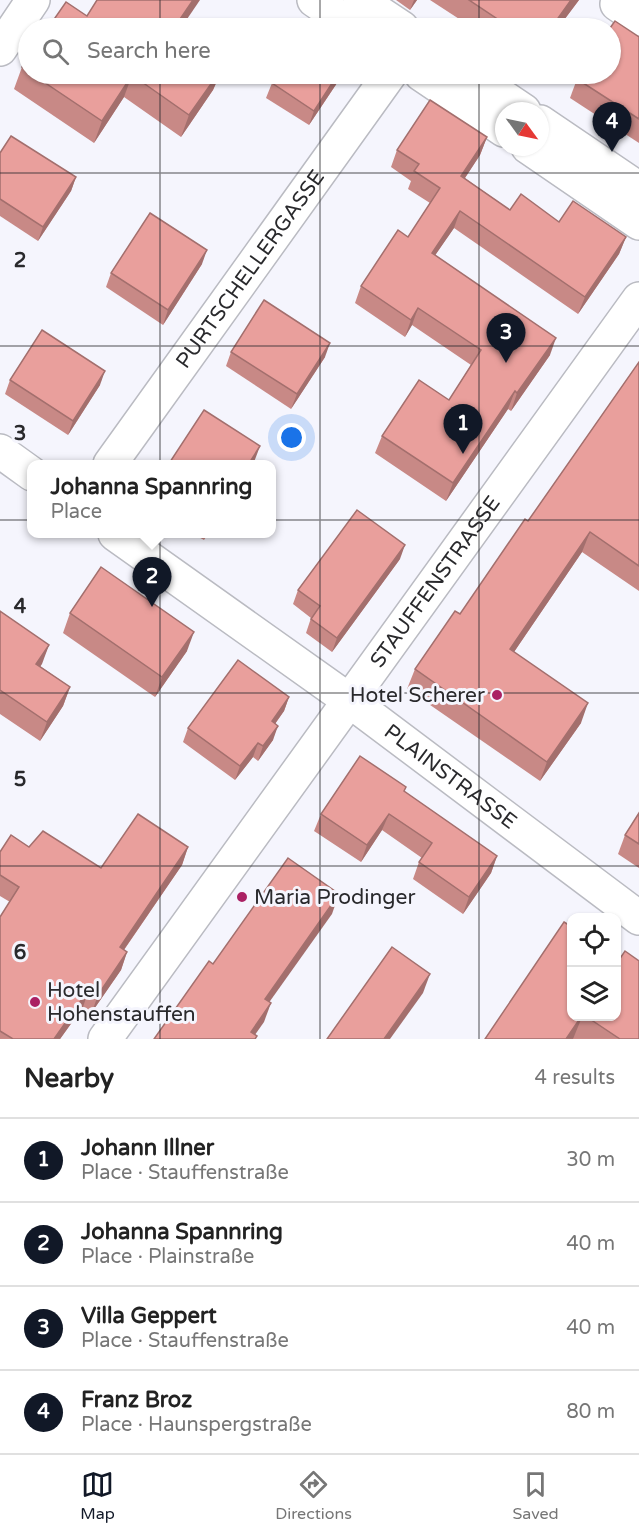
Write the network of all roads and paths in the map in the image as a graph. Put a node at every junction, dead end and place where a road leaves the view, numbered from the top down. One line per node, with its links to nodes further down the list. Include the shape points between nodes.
1 (33, 0): 4 (street)
2 (314, 0): 5 (street)
3 (360, 0): 6 (street)
4 (21, 18)
5 (340, 18)
6 (387, 18)
7 (18, 22): 8 (street)
8 (0, 49)
9 (383, 84): 19 (street, PURTSCHELLERGASSE)
10 (436, 84): 13 (street)
11 (484, 84): 12 (street)
12 (511, 102)
13 (495, 124)
14 (549, 128): 16 (street)
15 (541, 156): 17 (street)
16 (639, 189)
17 (639, 222)
18 (639, 299): 21 (street, STAUFFENSTRASSE)
19 (114, 460)
20 (120, 538): 21 (street, PLAINSTRASSE)
21 (350, 701): 22 (street, PLAINSTRASSE); 23 (street, STAUFFENSTRASSE)
22 (639, 918)
23 (105, 1039)

